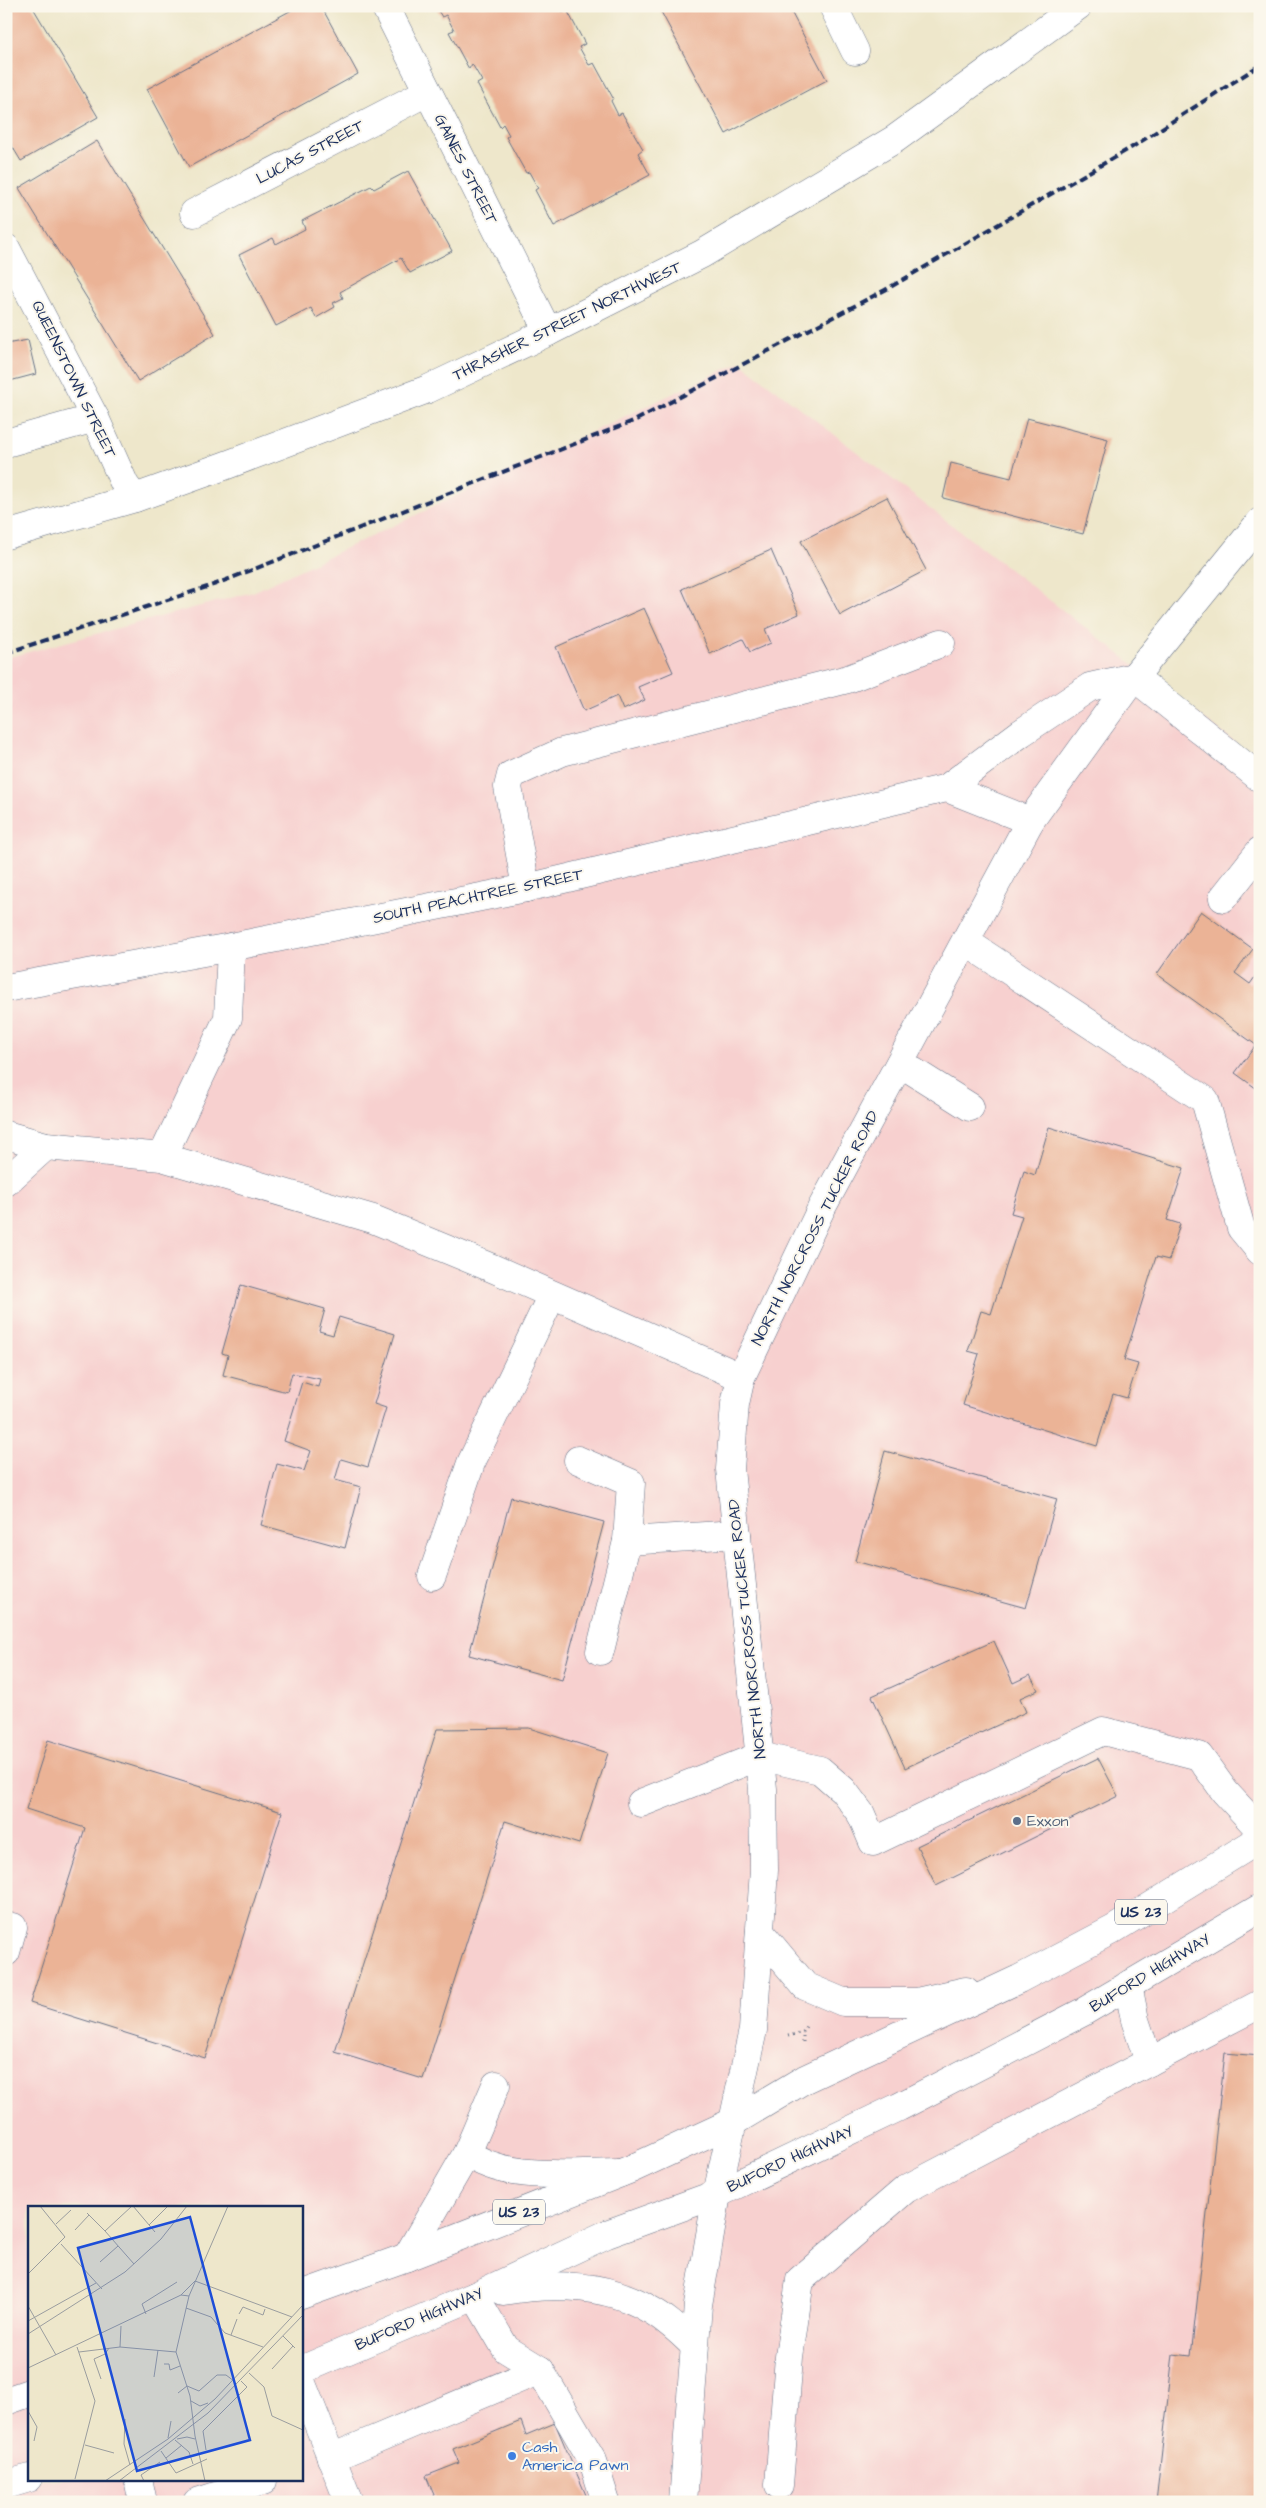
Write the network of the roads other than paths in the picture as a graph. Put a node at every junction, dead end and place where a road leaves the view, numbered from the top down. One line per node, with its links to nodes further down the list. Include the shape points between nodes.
1 (384, 6): 5 (street, GAINES STREET)
2 (833, 6): 4 (street)
3 (1078, 6): 8 (street, THRASHER STREET NORTHWEST, via 895,139 702,254)
4 (855, 51)
5 (427, 92): 6 (street, LUCAS STREET); 8 (street, GAINES STREET)
6 (194, 213)
7 (6, 248): 9 (street, QUEENSTOWN STREET)
8 (548, 332): 11 (street, THRASHER STREET NORTHWEST, via 428,389)
9 (96, 418): 10 (street); 11 (street, QUEENSTOWN STREET)
10 (6, 443)
11 (130, 492): 13 (street, THRASHER STREET NORTHWEST)
12 (1260, 522): 15 (street)
13 (6, 535)
14 (941, 643): 20 (street, via 848,680 562,752 511,775 508,787)
15 (1134, 677): 16 (street); 17 (street, SOUTH PEACHTREE STREET, via 1090,687); 18 (street)
16 (1260, 778)
17 (947, 788): 18 (street); 20 (street, SOUTH PEACHTREE STREET)
18 (1030, 821): 22 (street, NORTH NORCROSS TUCKER ROAD)
19 (1260, 851): 21 (street)
20 (526, 888): 23 (street, SOUTH PEACHTREE STREET)
21 (1223, 898)
22 (966, 942): 25 (street, NORTH NORCROSS TUCKER ROAD); 31 (street, via 1205,1100 1241,1228)
23 (231, 947): 24 (street, SOUTH PEACHTREE STREET); 29 (street, via 228,1018)
24 (6, 988)
25 (900, 1063): 26 (street); 33 (street, NORTH NORCROSS TUCKER ROAD, via 821,1209)
26 (970, 1107)
27 (6, 1135): 28 (street)
28 (46, 1146): 29 (street); 30 (street)
29 (162, 1158): 32 (street, via 373,1219)
30 (6, 1182)
31 (1260, 1250)
32 (552, 1295): 33 (street); 37 (street, via 471,1463)
33 (741, 1377): 35 (street, NORTH NORCROSS TUCKER ROAD, via 735,1404 730,1470)
34 (578, 1460): 36 (street, via 631,1483)
35 (737, 1534): 36 (street); 39 (street, NORTH NORCROSS TUCKER ROAD)
36 (627, 1542): 38 (street)
37 (432, 1576)
38 (600, 1651)
39 (760, 1756): 40 (street); 41 (street, via 820,1770 843,1790 861,1814 873,1842 1103,1731 1199,1756 1225,1792); 44 (street, NORTH NORCROSS TUCKER ROAD, via 764,1870)
40 (641, 1802)
41 (1260, 1830)
42 (1260, 1839): 45 (street, US 23, via 1114,1929)
43 (1260, 1908): 46 (street, BUFORD HIGHWAY)
44 (760, 1932): 45 (street, via 805,1986 843,2002 917,2002); 50 (street, NORTH NORCROSS TUCKER ROAD, via 754,2030)
45 (1019, 1979): 50 (street, US 23, via 805,2078)
46 (1128, 1985): 48 (street); 53 (street, BUFORD HIGHWAY, via 1083,2012 899,2107)
47 (1260, 2004): 48 (street)
48 (1149, 2062): 68 (street, via 906,2189 800,2280)
49 (496, 2085): 51 (street)
50 (733, 2122): 52 (street, US 23); 53 (street, NORTH NORCROSS TUCKER ROAD)
51 (467, 2153): 52 (street, via 485,2164 520,2172); 54 (street)
52 (620, 2173): 54 (street, US 23)
53 (717, 2194): 56 (street, BUFORD HIGHWAY, via 607,2234); 57 (street, NORTH NORCROSS TUCKER ROAD)
54 (407, 2257): 55 (street, US 23)
55 (302, 2295)
56 (475, 2296): 57 (street, via 529,2287 563,2286 615,2293 649,2309); 58 (street, BUFORD HIGHWAY); 59 (street, via 506,2349)
57 (694, 2345): 73 (street, NORTH NORCROSS TUCKER ROAD)
58 (302, 2370)
59 (540, 2370): 63 (street); 72 (street, via 593,2461)
60 (302, 2384): 63 (street)
61 (28, 2393): 62 (street)
62 (6, 2402)
63 (331, 2458): 71 (street)
64 (28, 2478): 67 (street)
65 (138, 2480): 69 (street)
66 (263, 2480): 70 (street)
67 (6, 2485)
68 (779, 2485)
69 (143, 2502)
70 (197, 2502)
71 (349, 2502)
72 (606, 2502)
73 (683, 2502)

